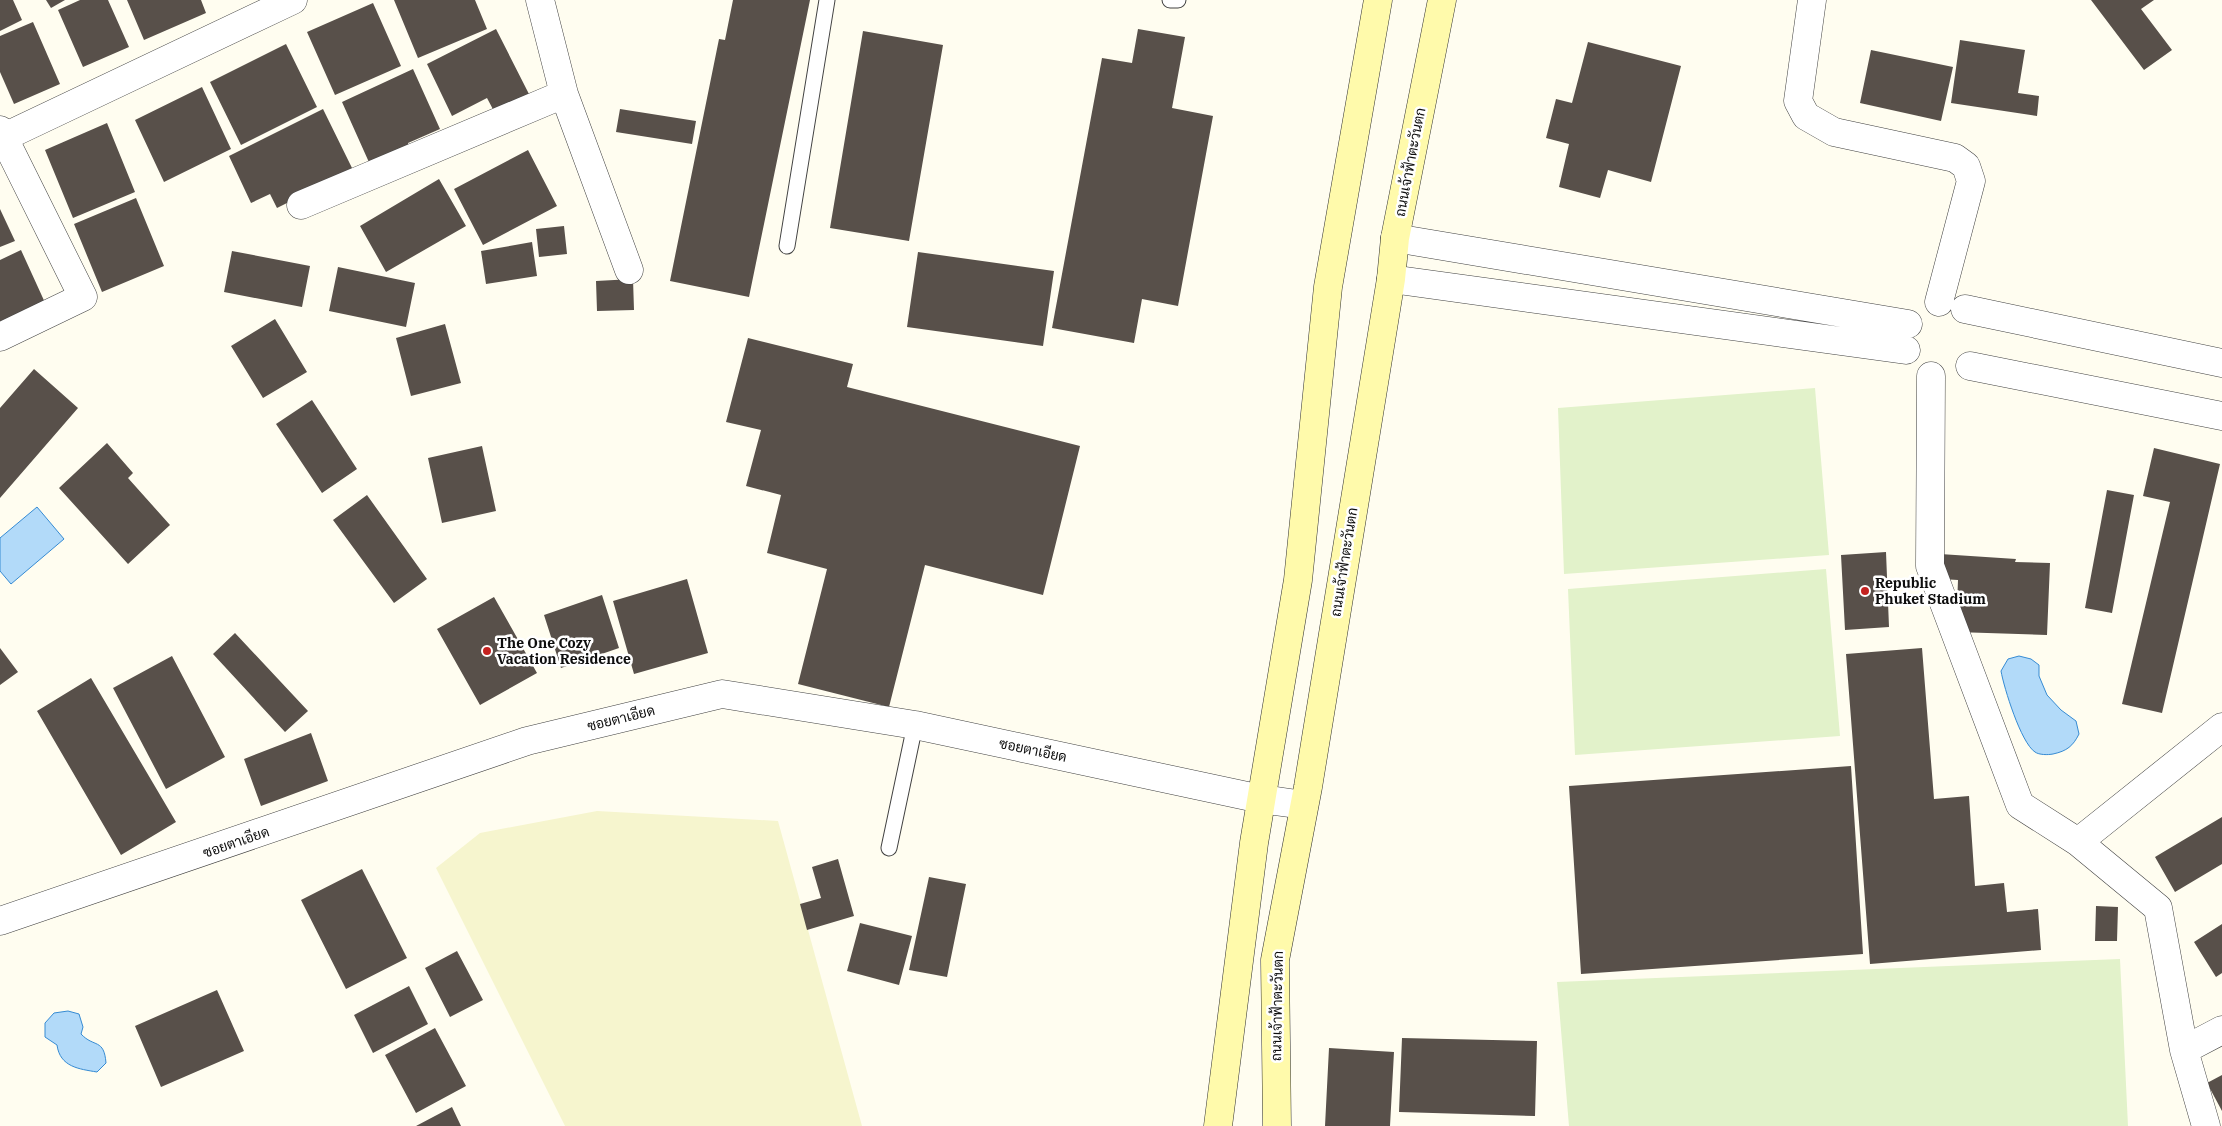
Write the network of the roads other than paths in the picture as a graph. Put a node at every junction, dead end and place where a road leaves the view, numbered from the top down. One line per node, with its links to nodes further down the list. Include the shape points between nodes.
1 (293, 0): 10 (street)
2 (540, 0): 9 (street)
3 (827, 0): 13 (lane)
4 (1170, 0): 5 (lane)
5 (1178, 0)
6 (1378, 0): 27 (main road, via 1328,287 1298,580)
7 (1442, 0): 12 (main road, ถนนเจ้าฟ้าตะวันตก)
8 (1812, 0): 16 (street, via 1798,101 1806,116 1834,132 1955,158 1966,166 1971,181)
9 (564, 94): 11 (street); 14 (street)
10 (1, 136): 19 (street, via 83,297)
11 (301, 205)
12 (1395, 238): 15 (main road, ถนนเจ้าฟ้าตะวันตก); 18 (street)
13 (787, 246)
14 (629, 270)
15 (1391, 279): 20 (street); 28 (main road, ถนนเจ้าฟ้าตะวันตก)
16 (1939, 302): 17 (street, via 1953,303); 18 (street, via 1921,309)
17 (1965, 309): 21 (street); 22 (street, via 1978,326 1979,347)
18 (1908, 324): 20 (street, via 1904,337)
19 (0, 337)
20 (1906, 350): 23 (street, via 1915,367)
21 (2222, 363)
22 (1970, 366): 23 (street, via 1952,377); 24 (street)
23 (1930, 376): 29 (street, via 1930,566 2020,805)
24 (2222, 416)
25 (916, 725): 27 (street, ซอยตาเอียด); 30 (lane); 31 (street, ซอยตาเอียด, via 722,694 527,741)
26 (2222, 727): 29 (street)
27 (1261, 799): 28 (street, ซอยตาเอียด); 34 (main road)
28 (1304, 805): 35 (main road, ถนนเจ้าฟ้าตะวันตก, via 1275,960)
29 (2078, 842): 33 (street, via 2158,908)
30 (889, 848)
31 (0, 921)
32 (2222, 1030): 33 (street)
33 (2184, 1050): 36 (street)
34 (1218, 1126)
35 (1277, 1126)
36 (2206, 1126)

